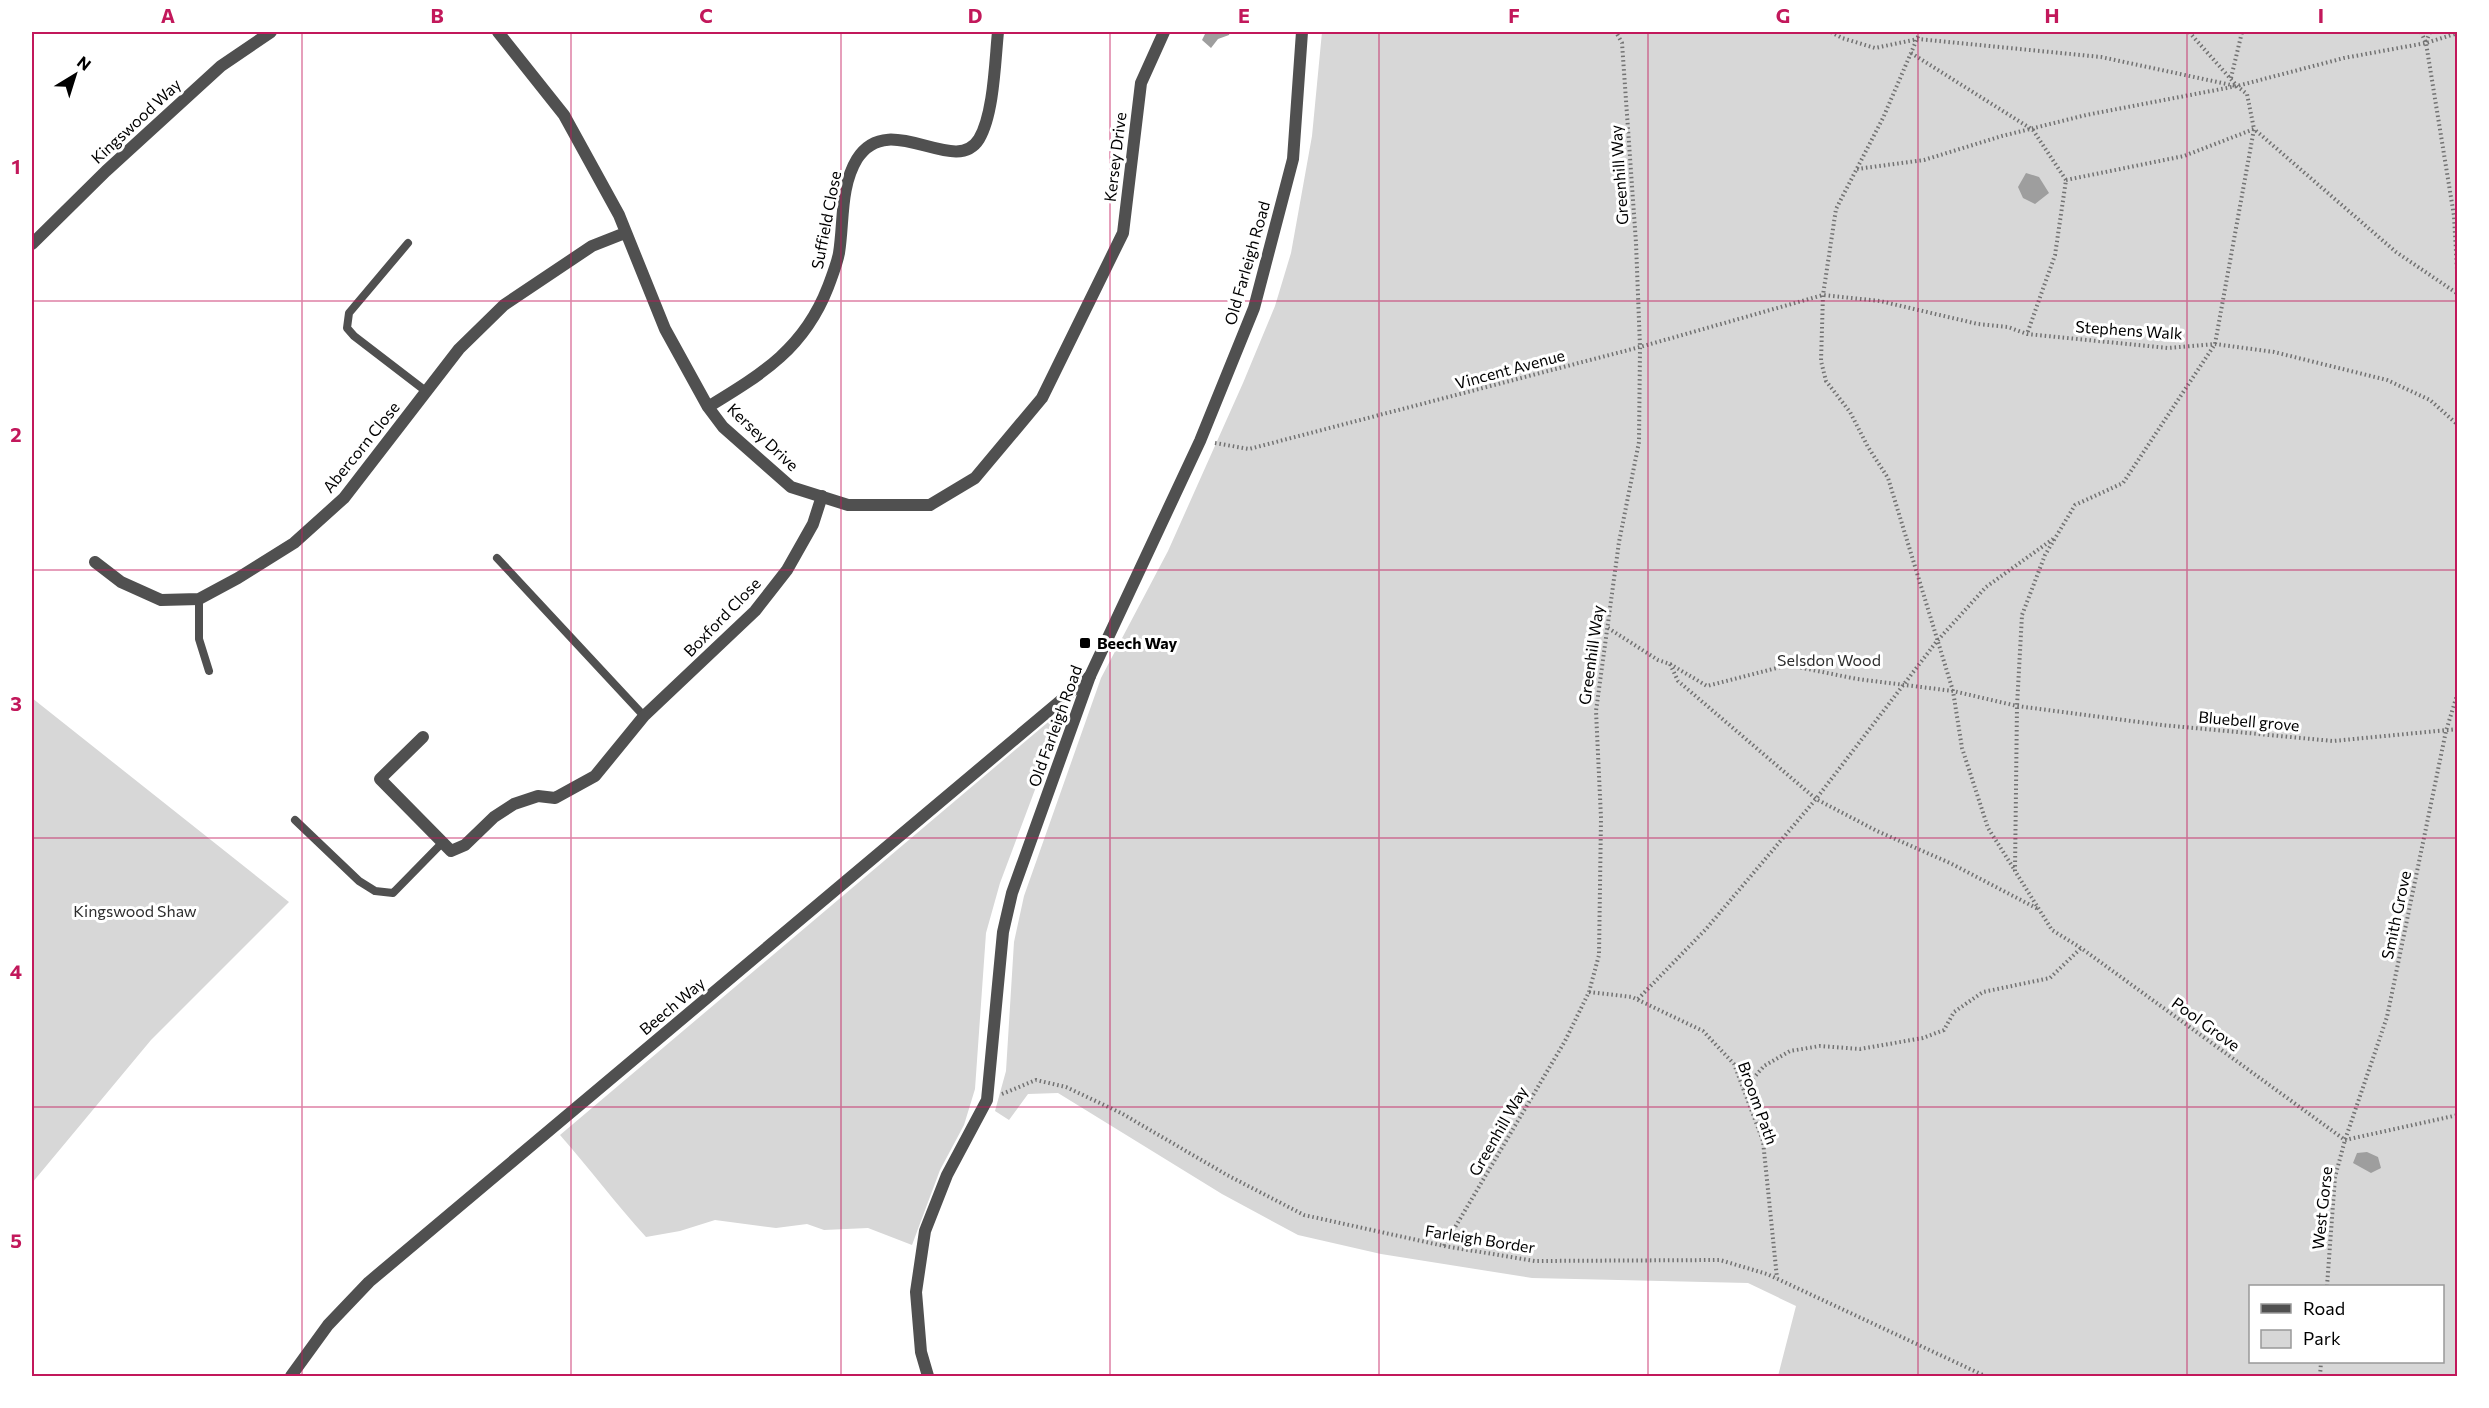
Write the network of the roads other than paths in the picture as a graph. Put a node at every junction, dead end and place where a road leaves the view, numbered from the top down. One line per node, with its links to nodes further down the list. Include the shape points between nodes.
1 (271, 32): 8 (street, Kingswood Way, via 221,66)
2 (498, 32): 6 (street, Kersey Drive, via 564,115)
3 (998, 32): 10 (street, Suffield Close, via 991,101 981,137 963,152 934,149 898,138 871,144 863,151 850,174 834,269 811,323 770,368)
4 (1164, 32): 11 (street, Kersey Drive, via 1141,83 1123,233 1042,398 975,478 930,505 848,505)
5 (1302, 32): 16 (street, Old Farleigh Road, via 1293,159 1254,308 1200,441)
6 (625, 233): 9 (street, Abercorn Close, via 592,246 504,305 459,349); 10 (street, Kersey Drive, via 665,328)
7 (408, 243): 9 (lane, via 350,313 347,328)
8 (32, 244)
9 (427, 392): 14 (street, Abercorn Close, via 344,498 294,543)
10 (708, 407): 11 (street, Kersey Drive, via 723,427 791,487)
11 (822, 496): 17 (street, Boxford Close, via 813,524 792,561 755,611)
12 (497, 558): 17 (lane)
13 (95, 562): 14 (street, Abercorn Close, via 121,582 161,600)
14 (199, 599): 15 (lane, via 199,639)
15 (209, 671)
16 (1090, 676): 21 (street, Beech Way, via 369,1282 328,1325); 22 (street, Old Farleigh Road, via 1010,902 1003,932 987,1100 947,1175 925,1231 916,1292 921,1352)
17 (644, 716): 20 (street, Boxford Close, via 595,776 555,798 538,796 514,804 494,817 465,846 451,851)
18 (423, 737): 20 (street, via 380,779)
19 (294, 820): 20 (lane, via 359,881 375,891 393,892)
20 (443, 842)
21 (291, 1377)
22 (928, 1377)

